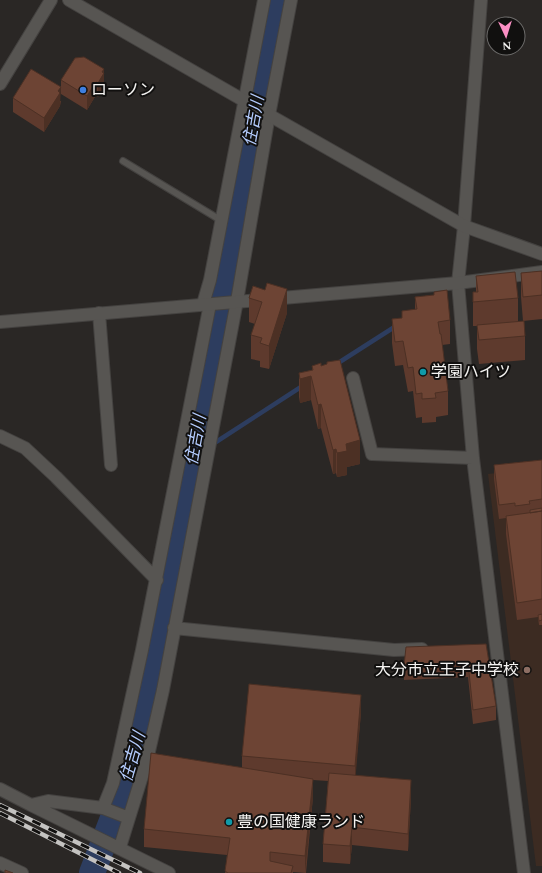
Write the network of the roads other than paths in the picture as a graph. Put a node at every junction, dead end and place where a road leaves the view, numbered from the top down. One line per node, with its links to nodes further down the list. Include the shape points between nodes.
1 (51, 0): 6 (street)
2 (69, 0): 7 (street)
3 (264, 0): 7 (street)
4 (291, 0): 8 (street)
5 (481, 0): 11 (street)
6 (0, 84)
7 (244, 101): 8 (street); 10 (street)
8 (269, 115): 11 (street); 15 (street)
9 (123, 161): 10 (lane)
10 (222, 221): 16 (street)
11 (464, 226): 12 (street); 14 (street)
12 (542, 254)
13 (542, 272): 14 (street)
14 (458, 283): 15 (street); 21 (street)
15 (237, 302): 16 (street); 24 (street)
16 (206, 304): 17 (street); 23 (street)
17 (99, 313): 18 (street); 22 (street)
18 (0, 322)
19 (353, 378): 21 (street, via 372,454)
20 (0, 436): 23 (street, via 25,448)
21 (473, 458): 25 (street)
22 (111, 465)
23 (157, 580): 30 (street, via 113,783)
24 (174, 628): 27 (street, via 394,650); 31 (street, via 147,760)
25 (497, 644): 26 (street); 36 (street)
26 (482, 646)
27 (432, 649)
28 (0, 789): 29 (street)
29 (31, 805): 30 (street, via 48,801); 32 (street)
30 (103, 808): 31 (street)
31 (129, 818): 32 (street)
32 (117, 846): 35 (street)
33 (0, 863): 34 (street)
34 (22, 873)
35 (169, 873)
36 (524, 873)

